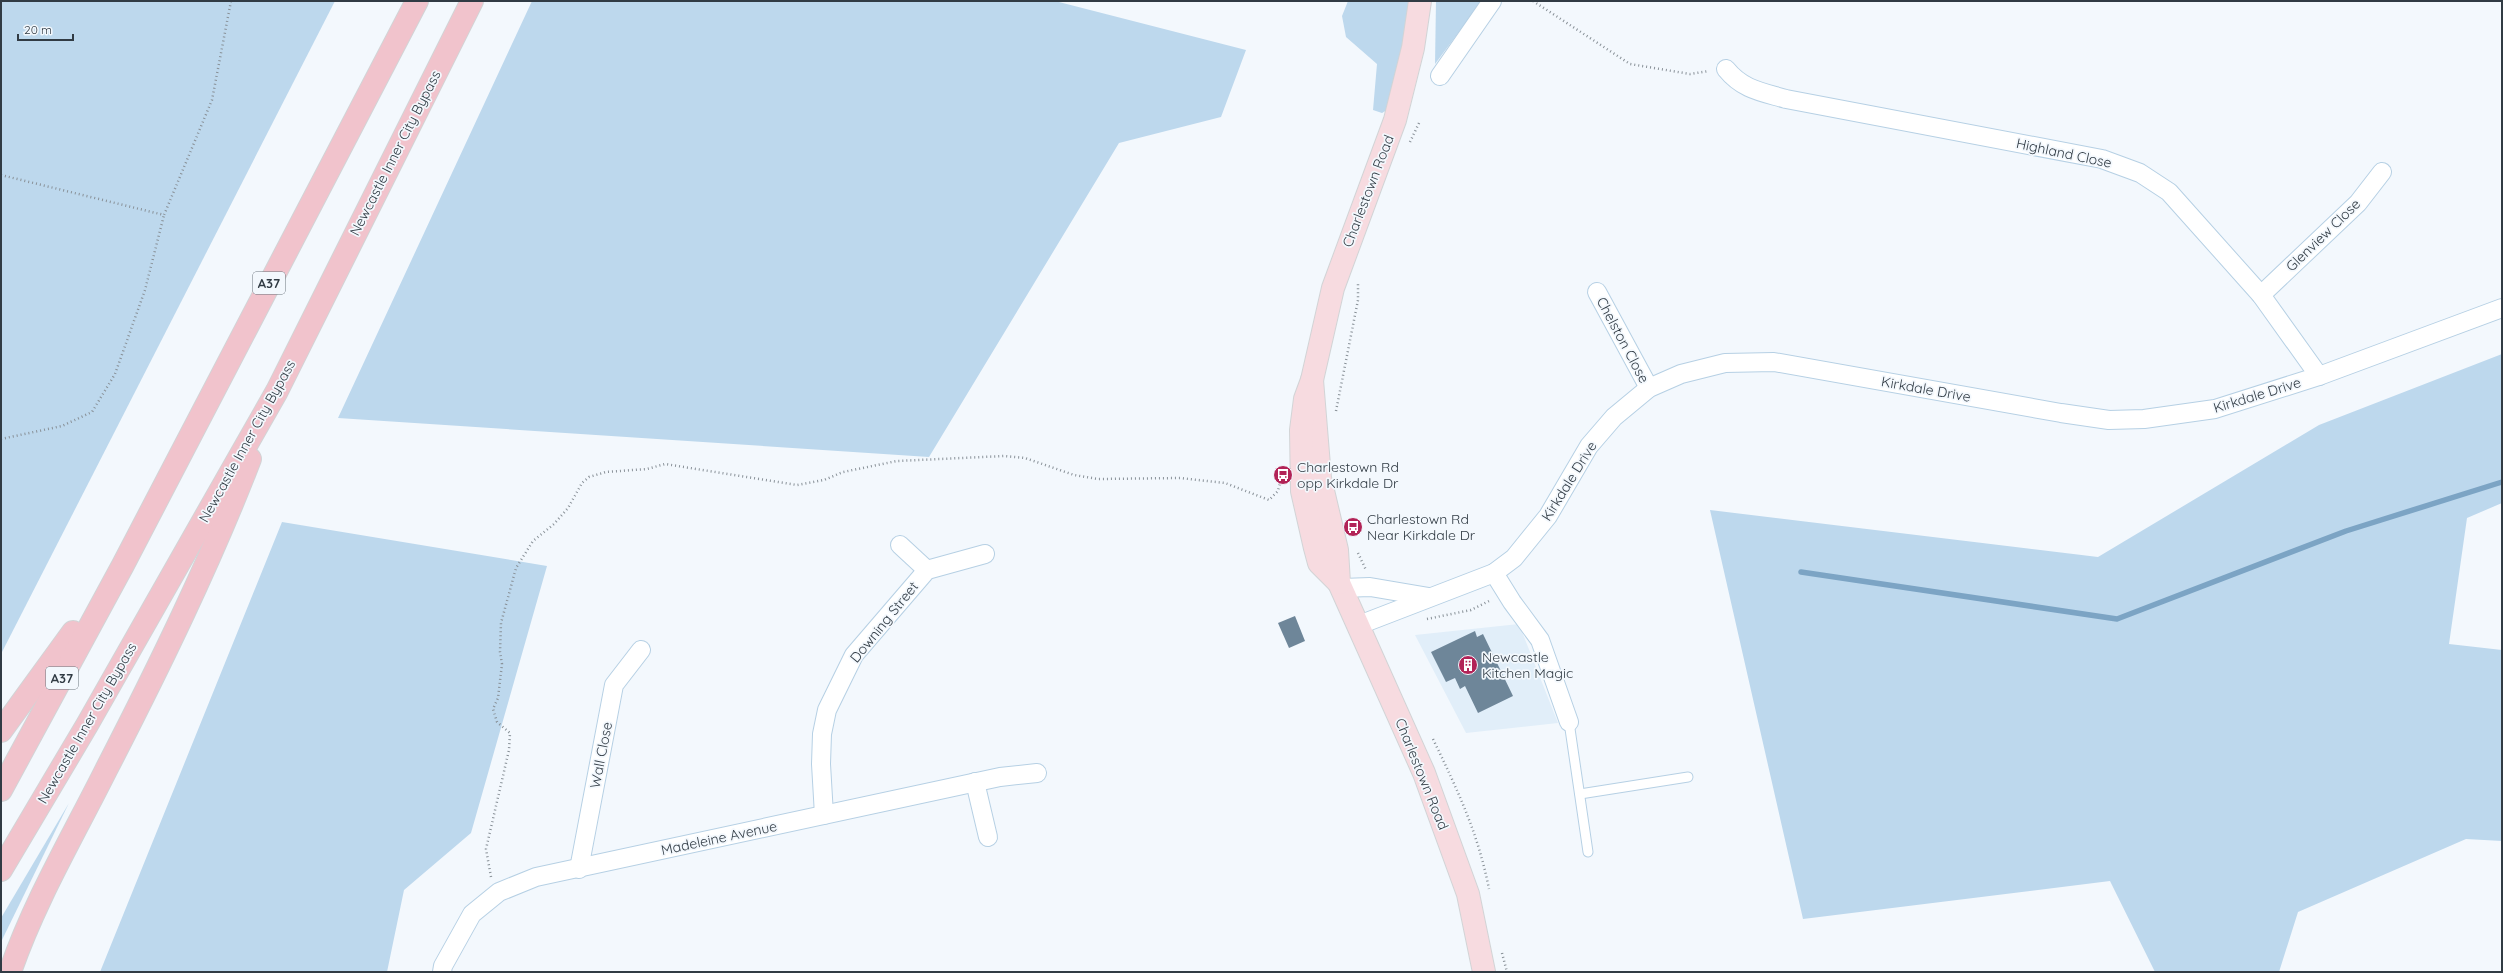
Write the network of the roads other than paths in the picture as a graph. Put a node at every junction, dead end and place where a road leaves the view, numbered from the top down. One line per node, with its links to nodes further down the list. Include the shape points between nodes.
1 (416, 1): 16 (highway, A37)
2 (472, 1): 13 (highway, Newcastle Inner City Bypass)
3 (1420, 1): 19 (main road, Charlestown Road, via 1413,48 1395,120 1332,288 1312,380 1305,398 1300,430 1302,491 1320,563)
4 (1492, 1): 6 (street)
5 (1726, 69): 9 (street, Highland Close, via 1743,85 1786,99 2102,159 2140,173 2169,192)
6 (1440, 76)
7 (2382, 172): 9 (street, Glenview Close, via 2358,202)
8 (1597, 292): 12 (street, Chelston Close)
9 (2261, 295): 11 (street, Highland Close)
10 (2502, 308): 11 (street, Kirkdale Drive)
11 (2320, 376): 12 (street, Kirkdale Drive, via 2216,409 2144,419 2109,420 1774,362 1725,363 1681,374)
12 (1650, 388): 18 (street, Kirkdale Drive, via 1614,417 1589,446 1532,539 1514,558)
13 (277, 391): 34 (highway, Newcastle Inner City Bypass, via 87,725); 35 (highway, via 231,508 126,730 18,948)
14 (900, 545): 17 (street, Downing Street)
15 (985, 554): 17 (street, Downing Street)
16 (123, 565): 24 (highway); 28 (highway, A37)
17 (927, 570): 30 (street, Downing Street, via 854,655 827,710 822,734 821,764)
18 (1494, 573): 20 (street, Kirkdale Drive); 23 (street, via 1540,640)
19 (1340, 585): 20 (street, via 1370,587); 21 (main road, Charlestown Road)
20 (1430, 598): 21 (street, Kirkdale Drive)
21 (1359, 625): 37 (main road, Charlestown Road, via 1427,780 1468,894)
22 (641, 650): 33 (street, Wall Close, via 614,685)
23 (1569, 722): 29 (lane)
24 (1, 731)
25 (1037, 773): 27 (street, Madeleine Avenue)
26 (1688, 777): 29 (lane)
27 (975, 782): 30 (street, Madeleine Avenue); 31 (street)
28 (1, 790)
29 (1580, 794): 32 (lane)
30 (824, 815): 33 (street, Madeleine Avenue)
31 (988, 837)
32 (1588, 852)
33 (579, 869): 36 (street, Madeleine Avenue, via 536,877 497,894 472,914)
34 (1, 870)
35 (10, 972)
36 (442, 972)
37 (1484, 972)

